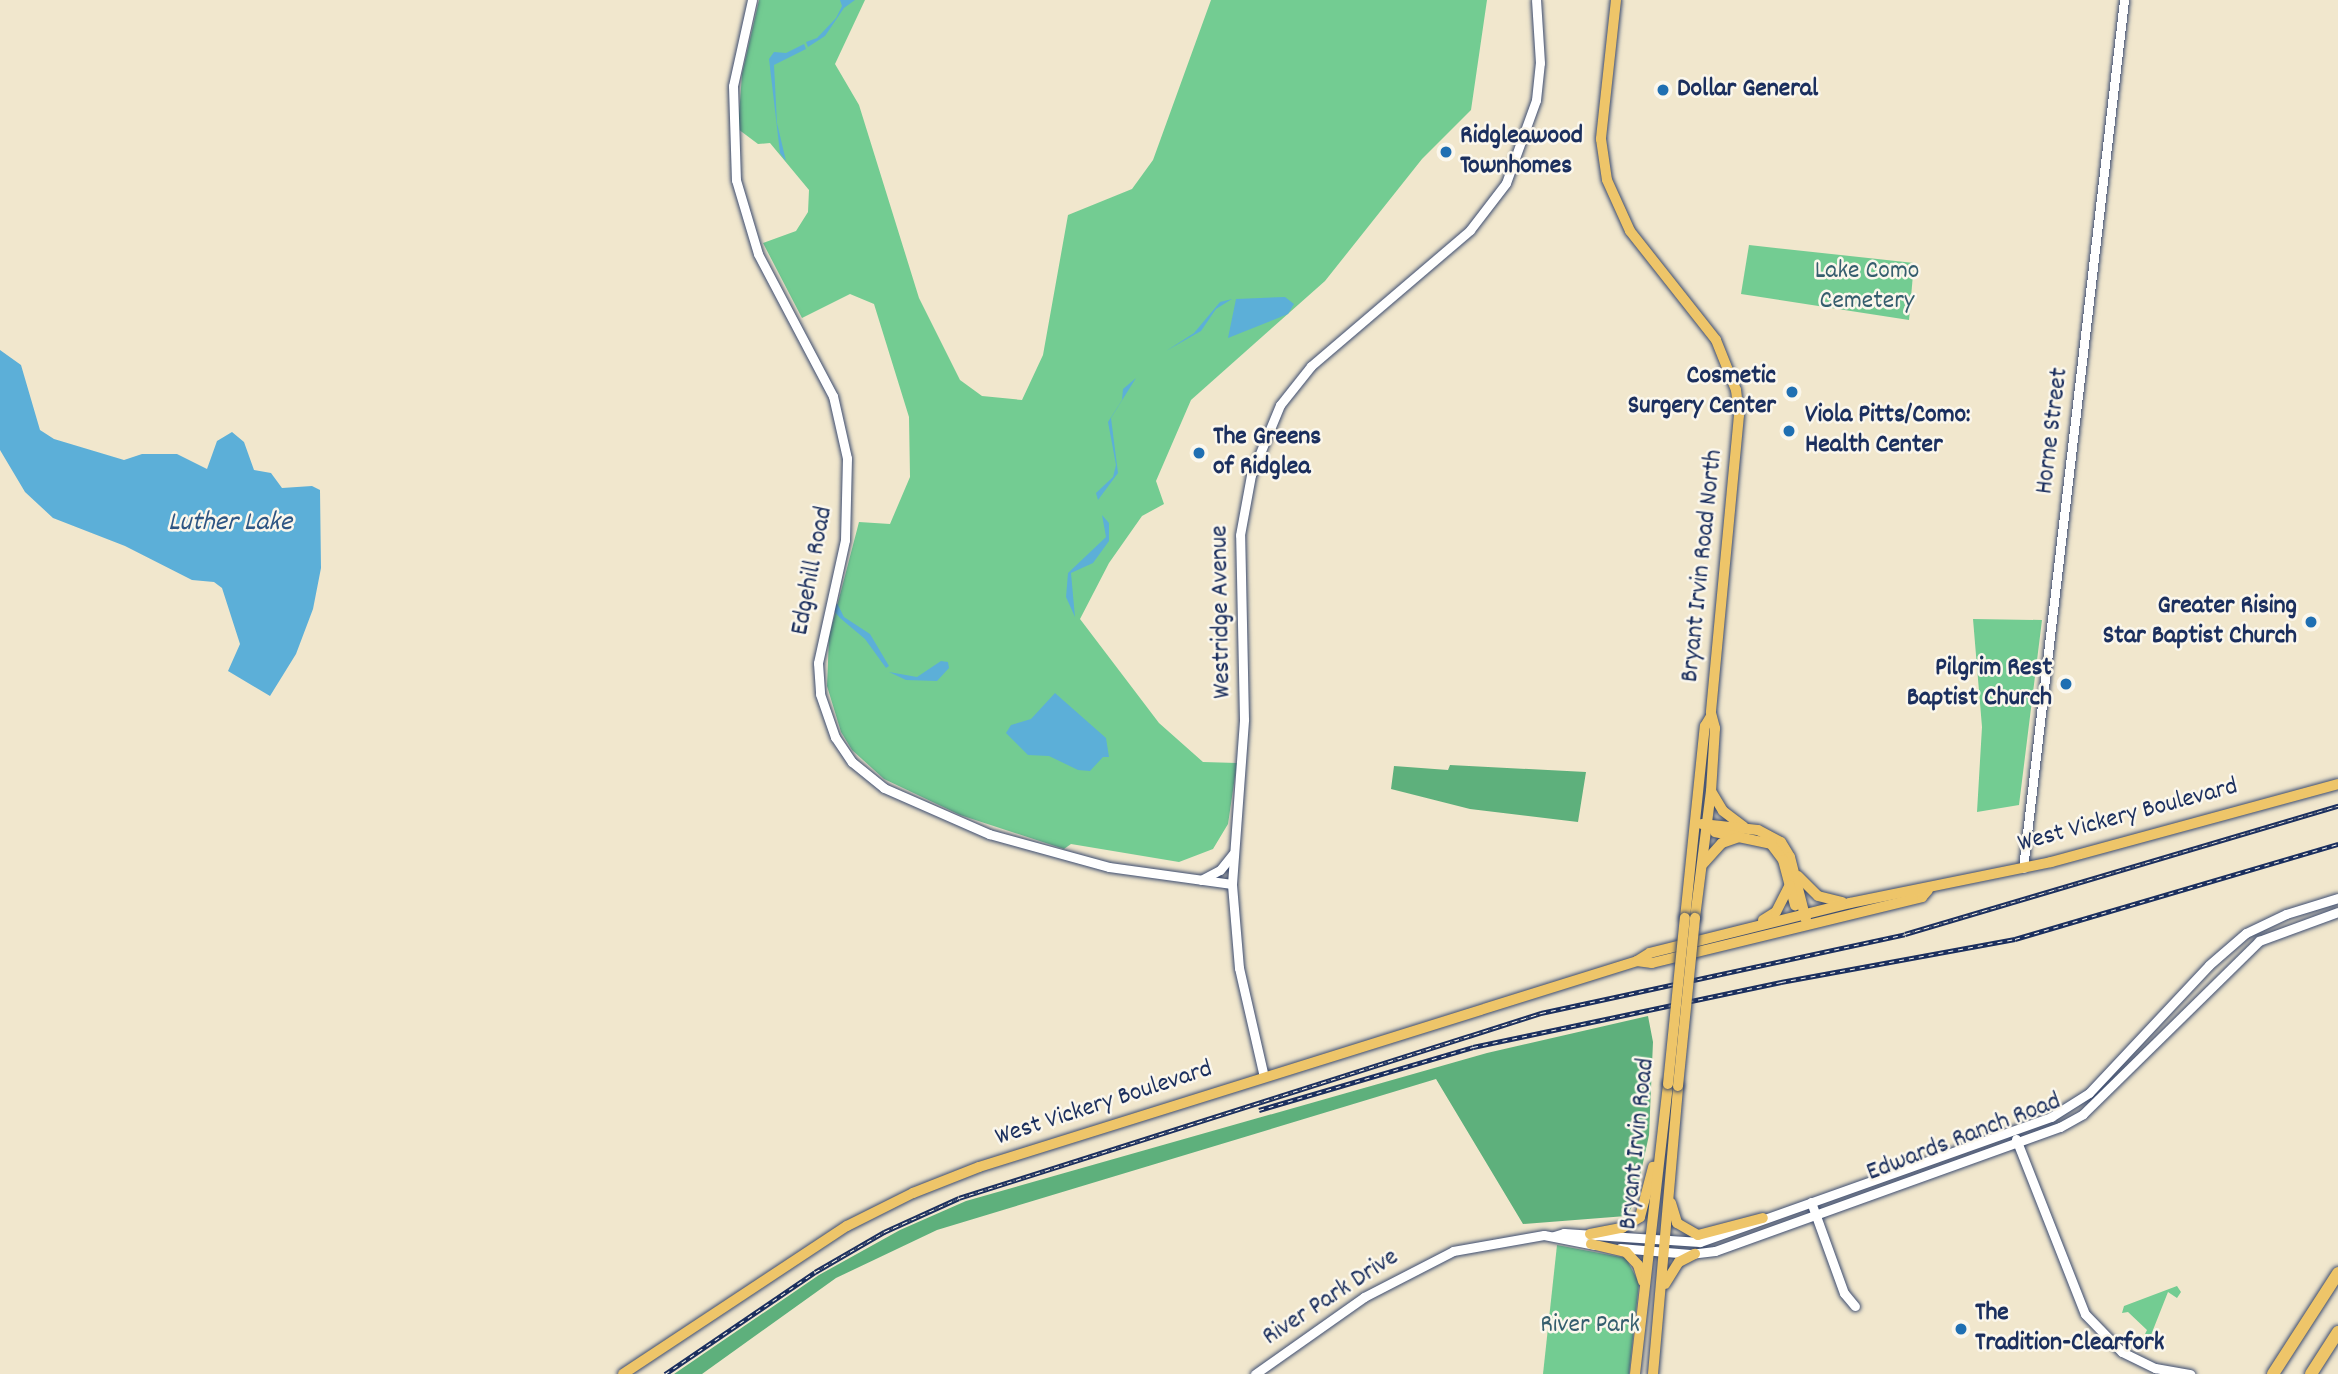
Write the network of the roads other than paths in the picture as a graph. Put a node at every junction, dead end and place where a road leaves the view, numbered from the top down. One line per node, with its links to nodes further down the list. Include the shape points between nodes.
1 (752, 0): 14 (street, Edgehill Road, via 733,86 736,180 758,254 832,396 847,458 845,540 818,663 820,694 835,737 852,762 884,789 932,812 1020,844 1110,867)
2 (1536, 0): 10 (street, Westridge Avenue, via 1540,63 1536,100 1506,183 1470,230 1311,366 1280,405 1262,442 1245,498 1240,535 1244,719)
3 (1616, 0): 5 (main road, Bryant Irvin Road North, via 1601,139 1606,180 1630,231 1710,330 1736,390 1738,437)
4 (2124, 0): 12 (street, Horne Street)
5 (1711, 716): 7 (main road, Bryant Irvin Road North, via 1715,728); 8 (main road, Bryant Irvin Road North, via 1705,726)
6 (2338, 783): 12 (main road, West Vickery Boulevard)
7 (1711, 791): 8 (main road, Bryant Irvin Road North); 9 (main road, via 1723,811)
8 (1701, 827): 9 (main road); 11 (main road, Bryant Irvin Road North); 22 (main road, Bryant Irvin Road North)
9 (1745, 832): 11 (main road, via 1722,842); 13 (main road, via 1777,838); 16 (main road, via 1776,848)
10 (1234, 853): 14 (street, via 1220,870); 15 (street, Westridge Avenue)
11 (1702, 867): 22 (main road, Bryant Irvin Road North)
12 (2023, 868): 17 (main road, West Vickery Boulevard)
13 (1794, 870): 19 (main road, via 1818,896); 23 (main road)
14 (1198, 881): 15 (street, Edgehill Road)
15 (1232, 884): 28 (street, Westridge Avenue, via 1239,968)
16 (1790, 885): 23 (main road); 25 (main road, via 1776,912)
17 (1928, 890): 19 (main road, West Vickery Boulevard); 23 (main road, West Vickery Boulevard, via 1922,897)
18 (2338, 898): 20 (street, Edwards Ranch Road)
19 (1850, 903): 23 (main road, West Vickery Boulevard)
20 (2298, 910): 24 (street); 27 (street, Edwards Ranch Road, via 2246,933)
21 (2338, 912): 24 (street, Edwards Ranch Road)
22 (1690, 918): 30 (main road, Bryant Irvin Road, bridge)
23 (1802, 919): 25 (main road, West Vickery Boulevard); 26 (main road, West Vickery Boulevard, via 1652,963)
24 (2303, 924): 29 (street, Edwards Ranch Road, via 2259,941 2234,961)
25 (1729, 932): 26 (main road, West Vickery Boulevard, via 1650,953)
26 (1637, 961): 28 (main road, West Vickery Boulevard)
27 (2108, 1072): 29 (street); 31 (street, Edwards Ranch Road, via 2089,1093 2050,1117)
28 (1264, 1077): 51 (main road, West Vickery Boulevard, via 979,1167 888,1204 811,1248)
29 (2118, 1081): 32 (street, Edwards Ranch Road, via 2083,1114)
30 (1673, 1085): 33 (main road, Bryant Irvin Road); 36 (main road, Bryant Irvin Road)
31 (2013, 1130): 32 (street); 34 (street, Edwards Ranch Road)
32 (2017, 1142): 35 (street, Edwards Ranch Road); 55 (street, via 2085,1314 2122,1352 2155,1368)
33 (1658, 1151): 40 (main road, via 1640,1217); 41 (main road, Bryant Irvin Road)
34 (1908, 1170): 35 (street); 37 (street, Edwards Ranch Road)
35 (1878, 1194): 38 (street, Edwards Ranch Road)
36 (1670, 1196): 39 (main road, via 1677,1223 1698,1235); 42 (main road, Bryant Irvin Road)
37 (1811, 1202): 38 (street); 39 (street, Edwards Ranch Road)
38 (1816, 1216): 45 (street, Edwards Ranch Road); 49 (street, via 1844,1293)
39 (1763, 1218): 42 (street, Edwards Ranch Road, via 1700,1242)
40 (1590, 1239): 41 (street, River Park Drive); 43 (street, River Park Drive); 47 (main road, via 1633,1257); 52 (street, River Park Drive, via 1485,1242 1415,1267)
41 (1651, 1239): 42 (street, Edwards Ranch Road); 43 (main road, Bryant Irvin Road)
42 (1664, 1240): 44 (main road, Bryant Irvin Road)
43 (1649, 1251): 44 (street, Edwards Ranch Road); 47 (main road, Bryant Irvin Road)
44 (1663, 1252): 45 (street, Edwards Ranch Road); 48 (main road, Bryant Irvin Road)
45 (1695, 1254): 48 (main road, via 1679,1262)
46 (2338, 1273): 56 (highway)
47 (1644, 1285): 53 (main road, Bryant Irvin Road)
48 (1662, 1290): 54 (main road, Bryant Irvin Road)
49 (1855, 1306)
50 (2338, 1332): 57 (highway)
51 (624, 1374)
52 (1255, 1374)
53 (1635, 1374)
54 (1653, 1374)
55 (2190, 1374)
56 (2273, 1374)
57 (2311, 1374)

